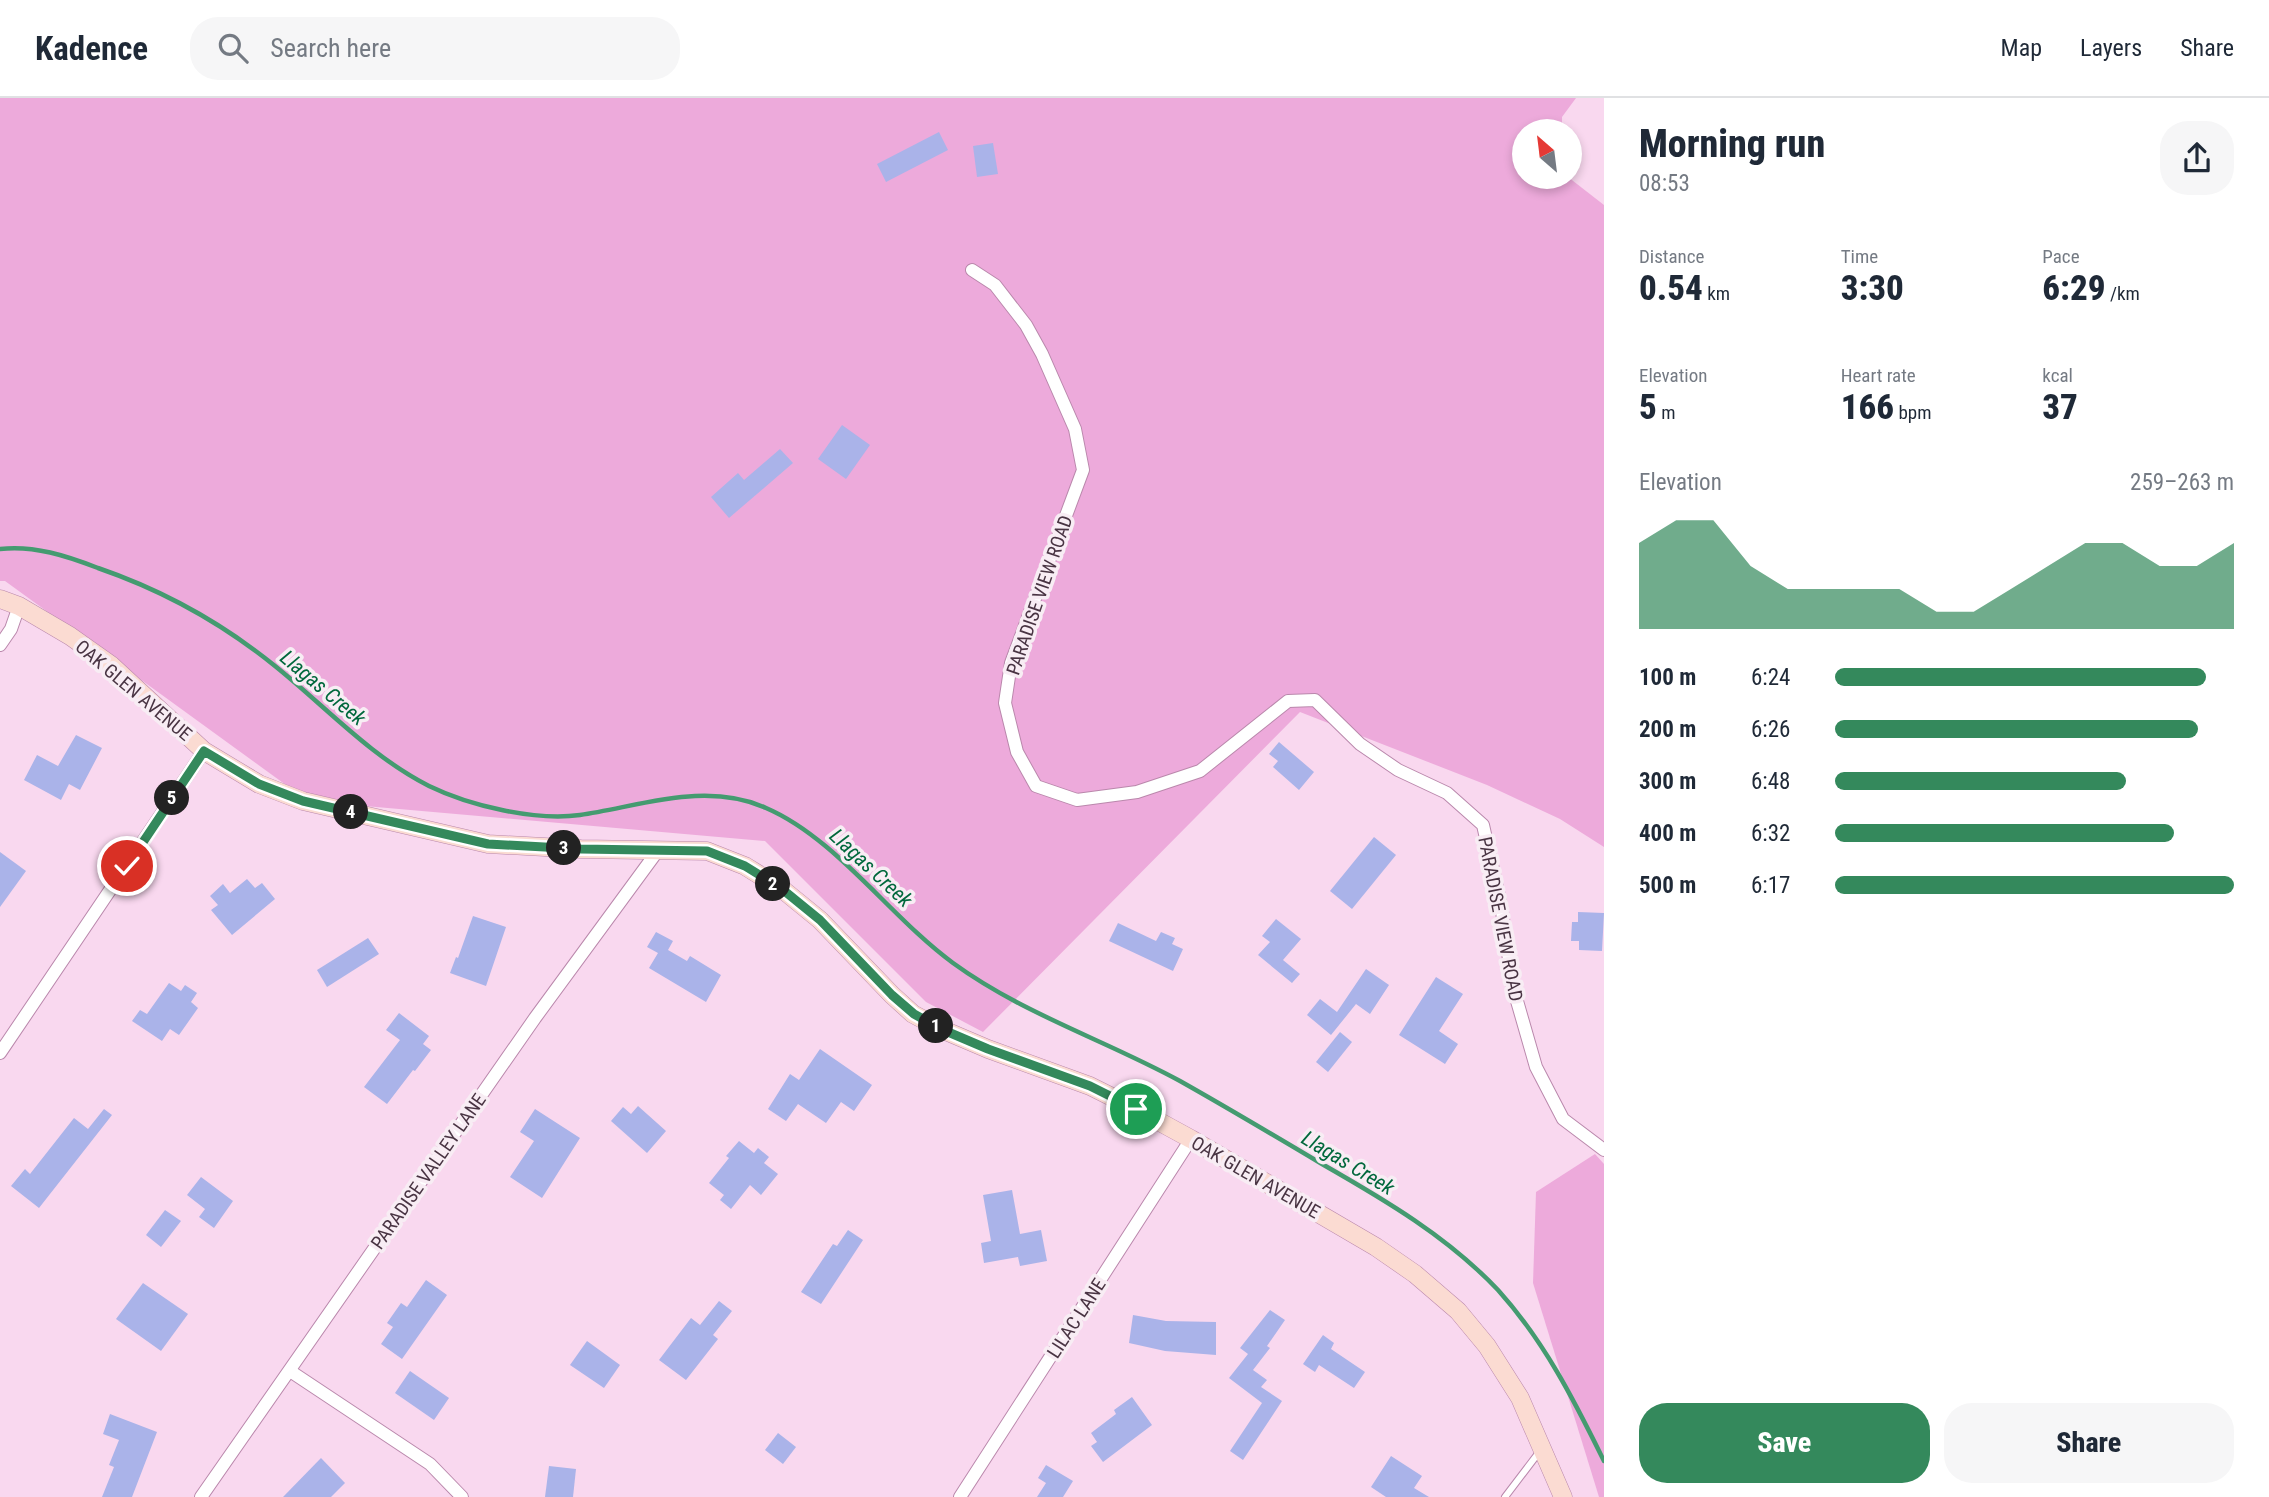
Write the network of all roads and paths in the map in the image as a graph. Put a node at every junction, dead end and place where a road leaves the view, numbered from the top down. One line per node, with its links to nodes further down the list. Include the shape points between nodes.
1 (972, 270): 9 (street, PARADISE VIEW ROAD, via 995,285 1026,325 1075,429 1083,470 1011,663 1005,703 1017,752 1035,786 1077,800 1138,792 1200,771 1288,701 1315,700 1360,744 1398,770 1447,793 1483,825 1513,987 1536,1067 1563,1119)
2 (0, 599): 3 (street, OAK GLEN AVENUE)
3 (19, 606): 4 (street); 5 (street, OAK GLEN AVENUE, via 111,665)
4 (0, 645)
5 (204, 751): 6 (street, OAK GLEN AVENUE, via 259,784 303,801 488,844); 7 (street)
6 (659, 849): 8 (street, OAK GLEN AVENUE, via 707,851 745,866 820,920 914,1014 988,1049 1090,1086); 10 (street, PARADISE VALLEY LANE, via 535,1018)
7 (0, 1053)
8 (1191, 1139): 11 (street, OAK GLEN AVENUE, via 1376,1247 1458,1311 1520,1398); 14 (street, LILAC LANE)
9 (1604, 1150)
10 (290, 1371): 12 (street, PARADISE VALLEY LANE); 13 (street, via 430,1464)
11 (1543, 1447): 15 (lane); 16 (street, OAK GLEN AVENUE)
12 (201, 1497)
13 (462, 1497)
14 (960, 1497)
15 (1505, 1497)
16 (1563, 1497)

